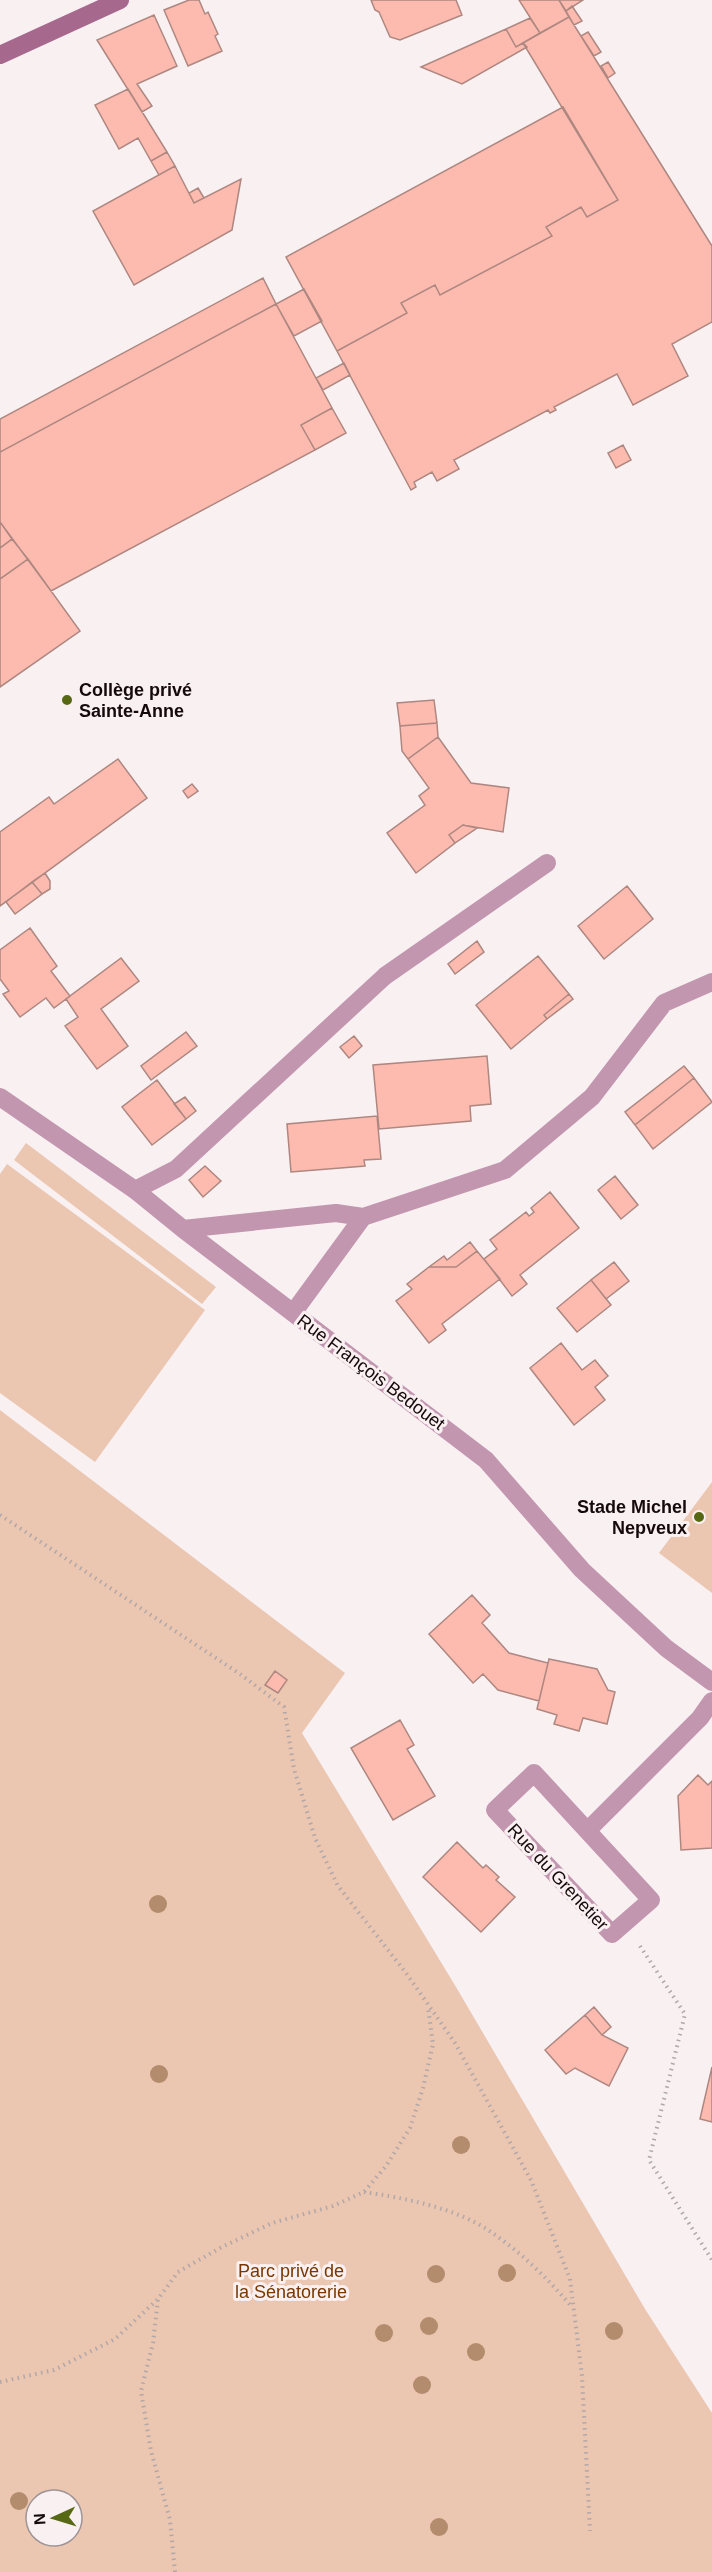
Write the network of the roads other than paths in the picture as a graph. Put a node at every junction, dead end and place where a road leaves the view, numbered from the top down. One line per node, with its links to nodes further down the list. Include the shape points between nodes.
1 (120, 0): 2 (main road)
2 (0, 55)
3 (547, 863): 6 (street, via 385,976 176,1169)
4 (712, 982): 7 (street, via 664,1003 592,1097 505,1170)
5 (0, 1097): 6 (street, Rue François Bedouet)
6 (135, 1190): 8 (street, Rue François Bedouet)
7 (363, 1217): 8 (street, via 336,1213); 9 (street)
8 (183, 1229): 9 (street, Rue François Bedouet)
9 (293, 1313): 10 (street, Rue François Bedouet, via 486,1460 582,1570 666,1648)
10 (712, 1682)
11 (712, 1701): 12 (street, via 700,1718)
12 (588, 1830): 12 (street, Rue du Grenetier, via 651,1900 612,1934 495,1810 534,1773)

